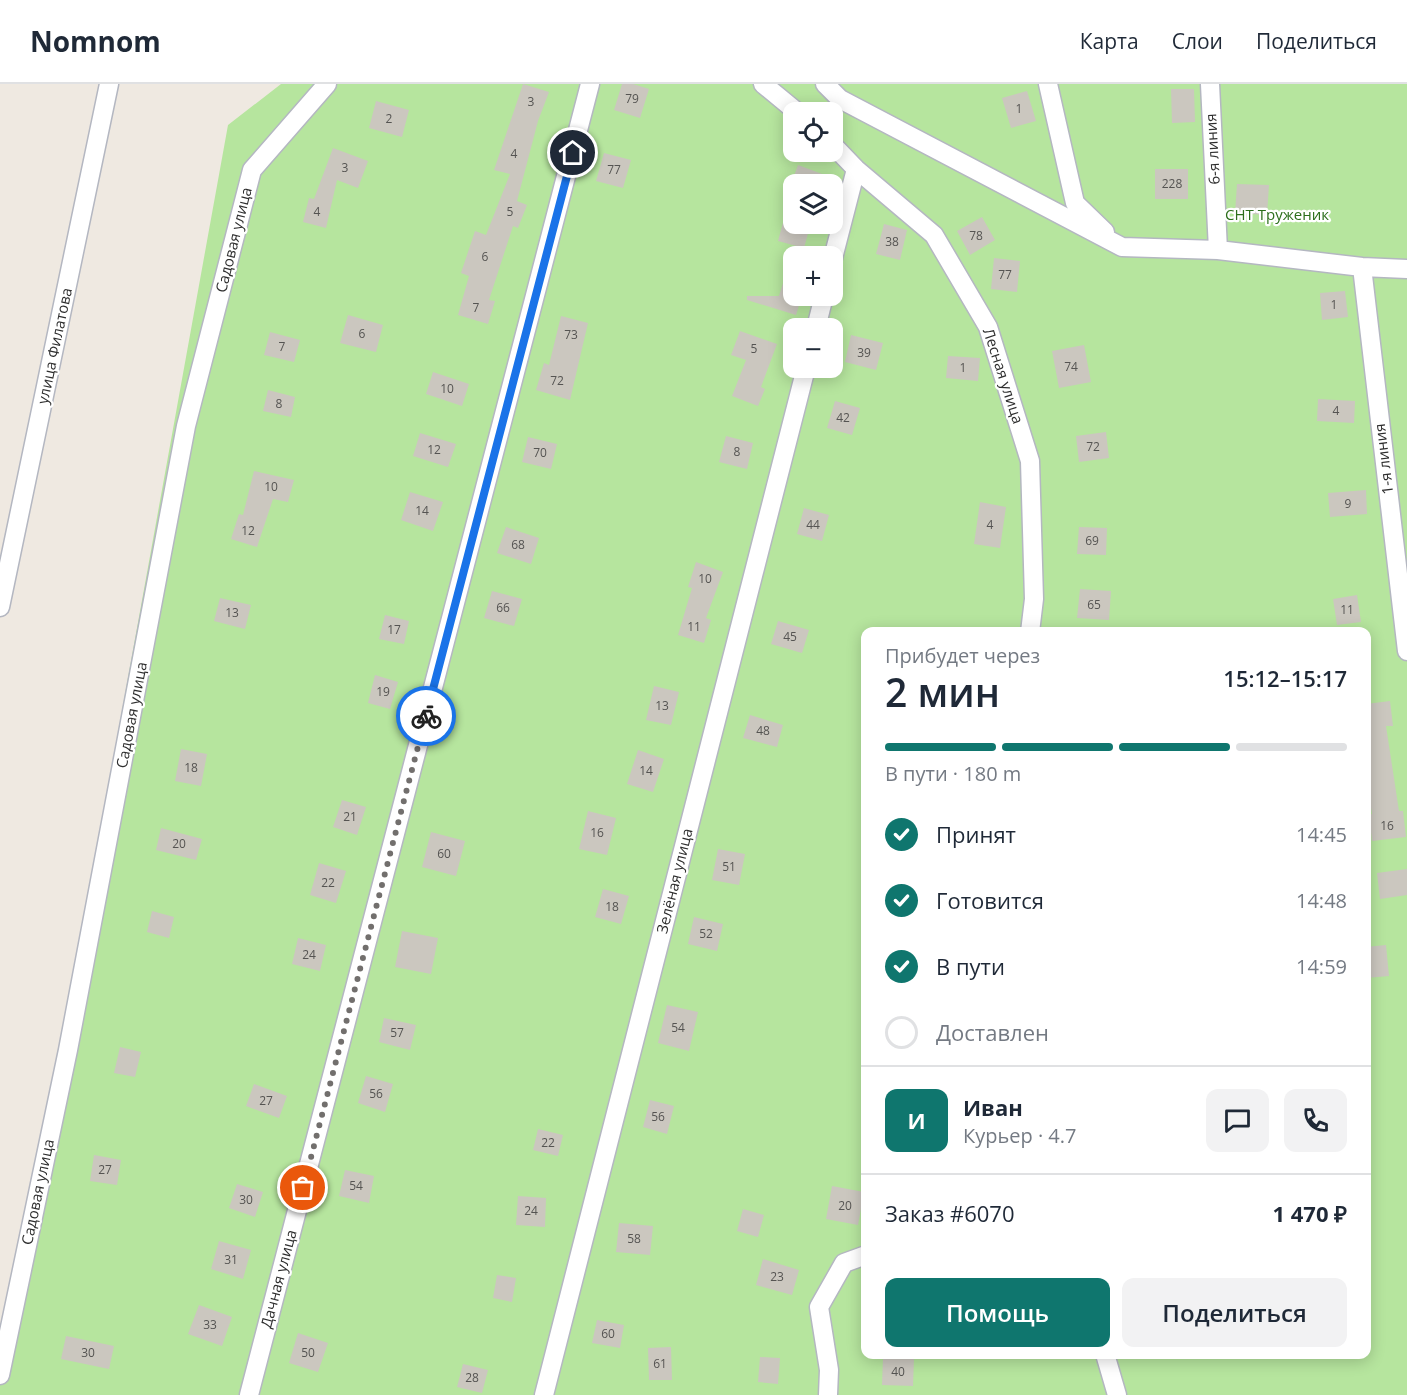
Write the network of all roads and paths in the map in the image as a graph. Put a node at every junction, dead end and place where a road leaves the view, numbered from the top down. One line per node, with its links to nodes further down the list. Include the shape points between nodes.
1 (109, 84): 17 (street, улица Филатова)
2 (327, 84): 23 (street, Садовая улица, via 252,170 186,426 68,1050)
3 (591, 84): 24 (street, Дачная улица)
4 (763, 84): 8 (street)
5 (825, 84): 12 (street, via 840,99)
6 (1048, 84): 12 (street, via 1075,203)
7 (1210, 84): 13 (street, 6-я линия)
8 (785, 102)
9 (843, 155): 10 (street, Лесная улица)
10 (856, 169): 11 (street); 19 (street, Лесная улица, via 934,235 988,327 1030,461 1034,599)
11 (836, 246)
12 (1122, 247): 13 (street)
13 (1218, 250): 14 (street)
14 (1362, 267): 15 (street); 20 (street, 1-я линия)
15 (1407, 268)
16 (803, 378): 25 (street, Зелёная улица)
17 (3, 575): 18 (street, улица Филатова)
18 (0, 607)
19 (1031, 627)
20 (1407, 651)
21 (861, 1257): 26 (street, via 844,1263 819,1307 829,1370)
22 (1106, 1359): 27 (street)
23 (0, 1375)
24 (249, 1395)
25 (544, 1395)
26 (828, 1395)
27 (1117, 1395)

